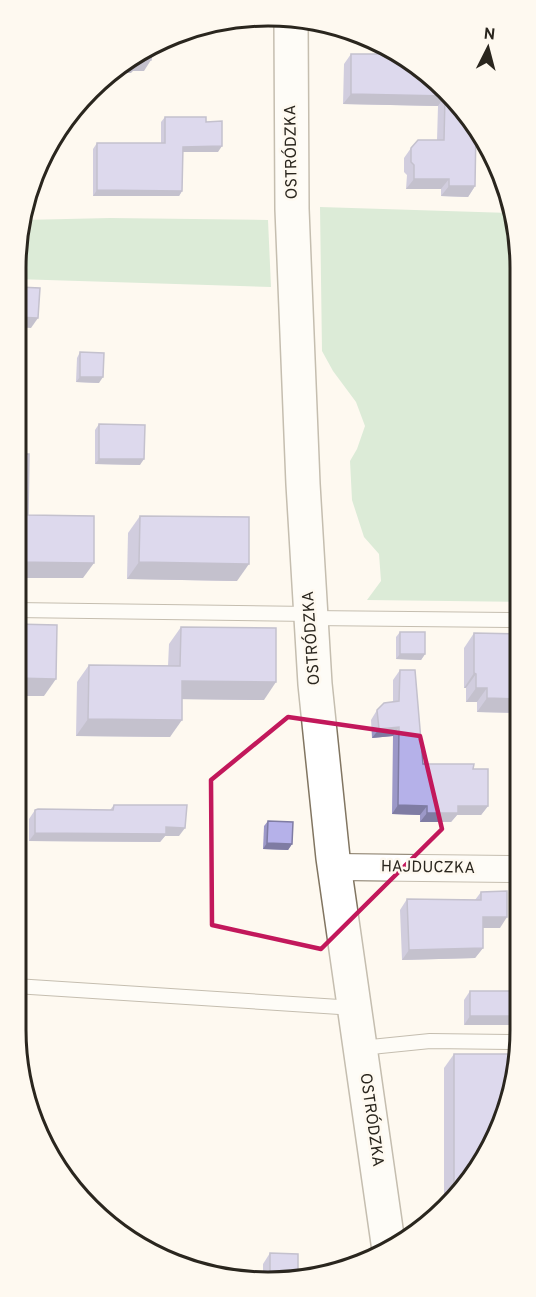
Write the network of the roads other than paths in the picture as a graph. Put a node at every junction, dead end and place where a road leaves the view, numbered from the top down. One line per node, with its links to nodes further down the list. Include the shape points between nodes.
1 (301, 28): 3 (street, OSTRÓDZKA, via 292,209)
2 (26, 610): 3 (lane)
3 (310, 616): 4 (lane); 5 (street, OSTRÓDZKA)
4 (510, 620)
5 (335, 867): 6 (street, HAJDUCZKA); 8 (street, OSTRÓDZKA)
6 (510, 869)
7 (26, 987): 8 (lane)
8 (355, 1008): 10 (street, OSTRÓDZKA)
9 (510, 1042): 10 (lane, via 429,1041)
10 (361, 1048): 11 (street, OSTRÓDZKA)
11 (388, 1240)

